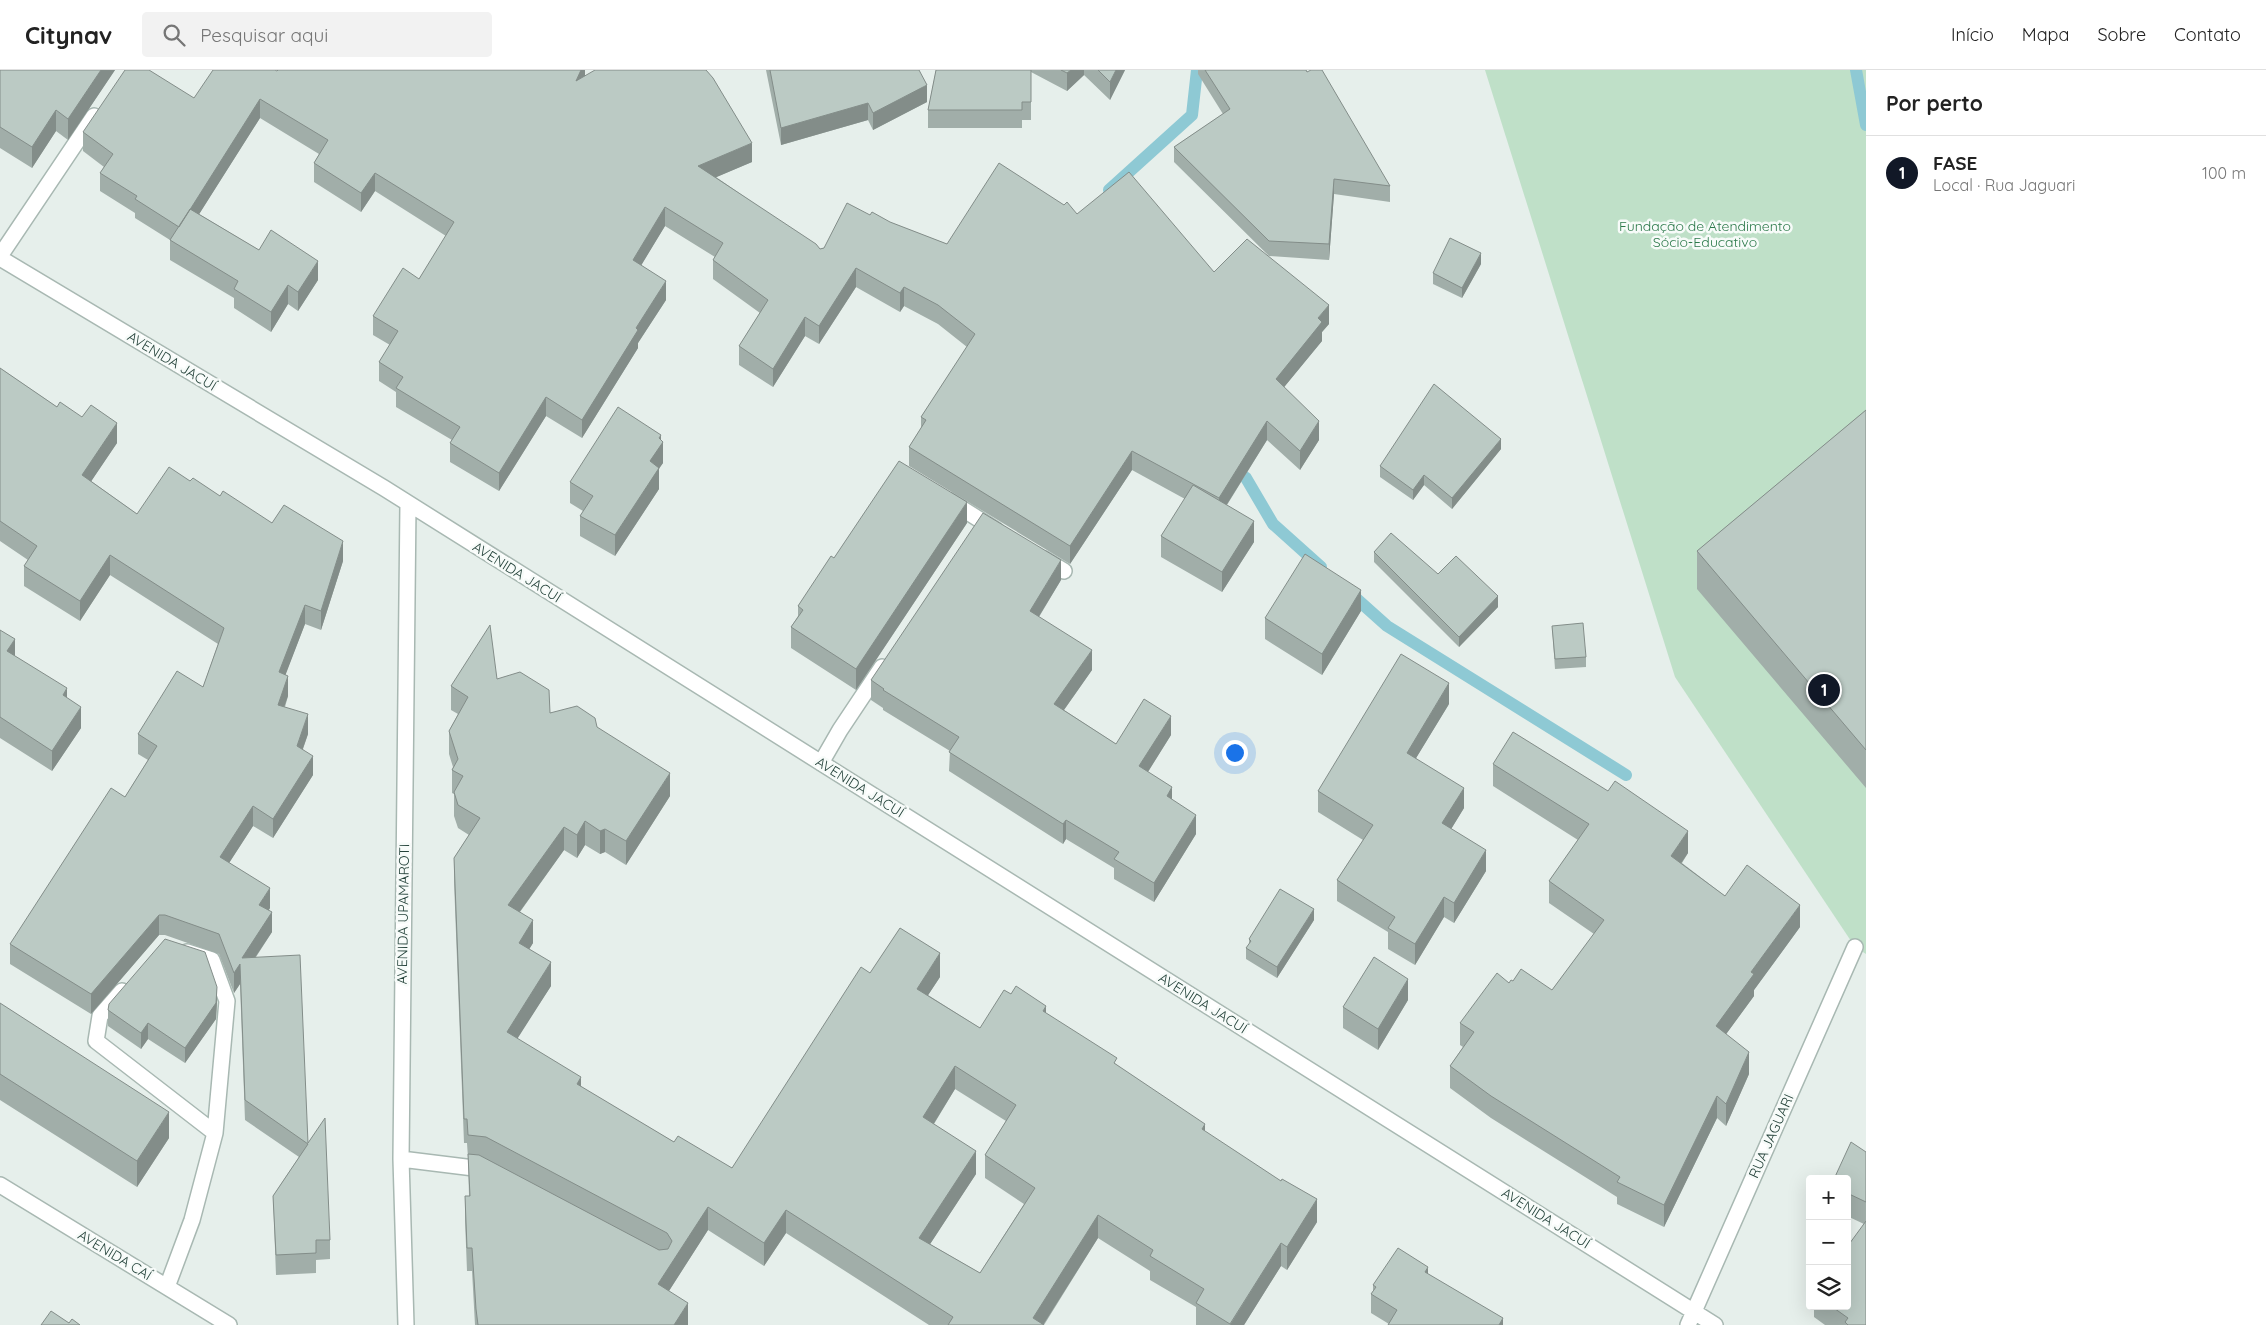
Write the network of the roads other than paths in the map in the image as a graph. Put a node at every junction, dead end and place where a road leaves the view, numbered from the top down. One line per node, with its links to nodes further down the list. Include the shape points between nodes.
1 (103, 103): 2 (street)
2 (0, 257): 4 (street, AVENIDA JACUÍ)
3 (940, 495): 5 (street)
4 (408, 504): 11 (street, AVENIDA JACUÍ); 16 (street, AVENIDA UPAMAROTI)
5 (980, 520): 6 (street); 7 (street)
6 (1005, 535)
7 (969, 536)
8 (1030, 551): 9 (street)
9 (1064, 571)
10 (888, 658): 11 (street)
11 (822, 763): 20 (street, AVENIDA JACUÍ)
12 (171, 947): 15 (street, via 212,960 227,1001)
13 (1855, 947): 20 (street, RUA JAGUARI)
14 (131, 980): 15 (street, via 100,1016 96,1040)
15 (216, 1132): 19 (street, via 192,1220)
16 (400, 1159): 17 (street, via 482,1169); 23 (street, AVENIDA UPAMAROTI)
17 (499, 1178)
18 (0, 1185): 19 (street, AVENIDA CAÍ)
19 (167, 1287): 21 (street, AVENIDA CAÍ)
20 (1691, 1318): 24 (street, AVENIDA JACUÍ)
21 (210, 1320): 22 (street, AVENIDA CAÍ)
22 (229, 1325)
23 (406, 1325)
24 (1715, 1325)

